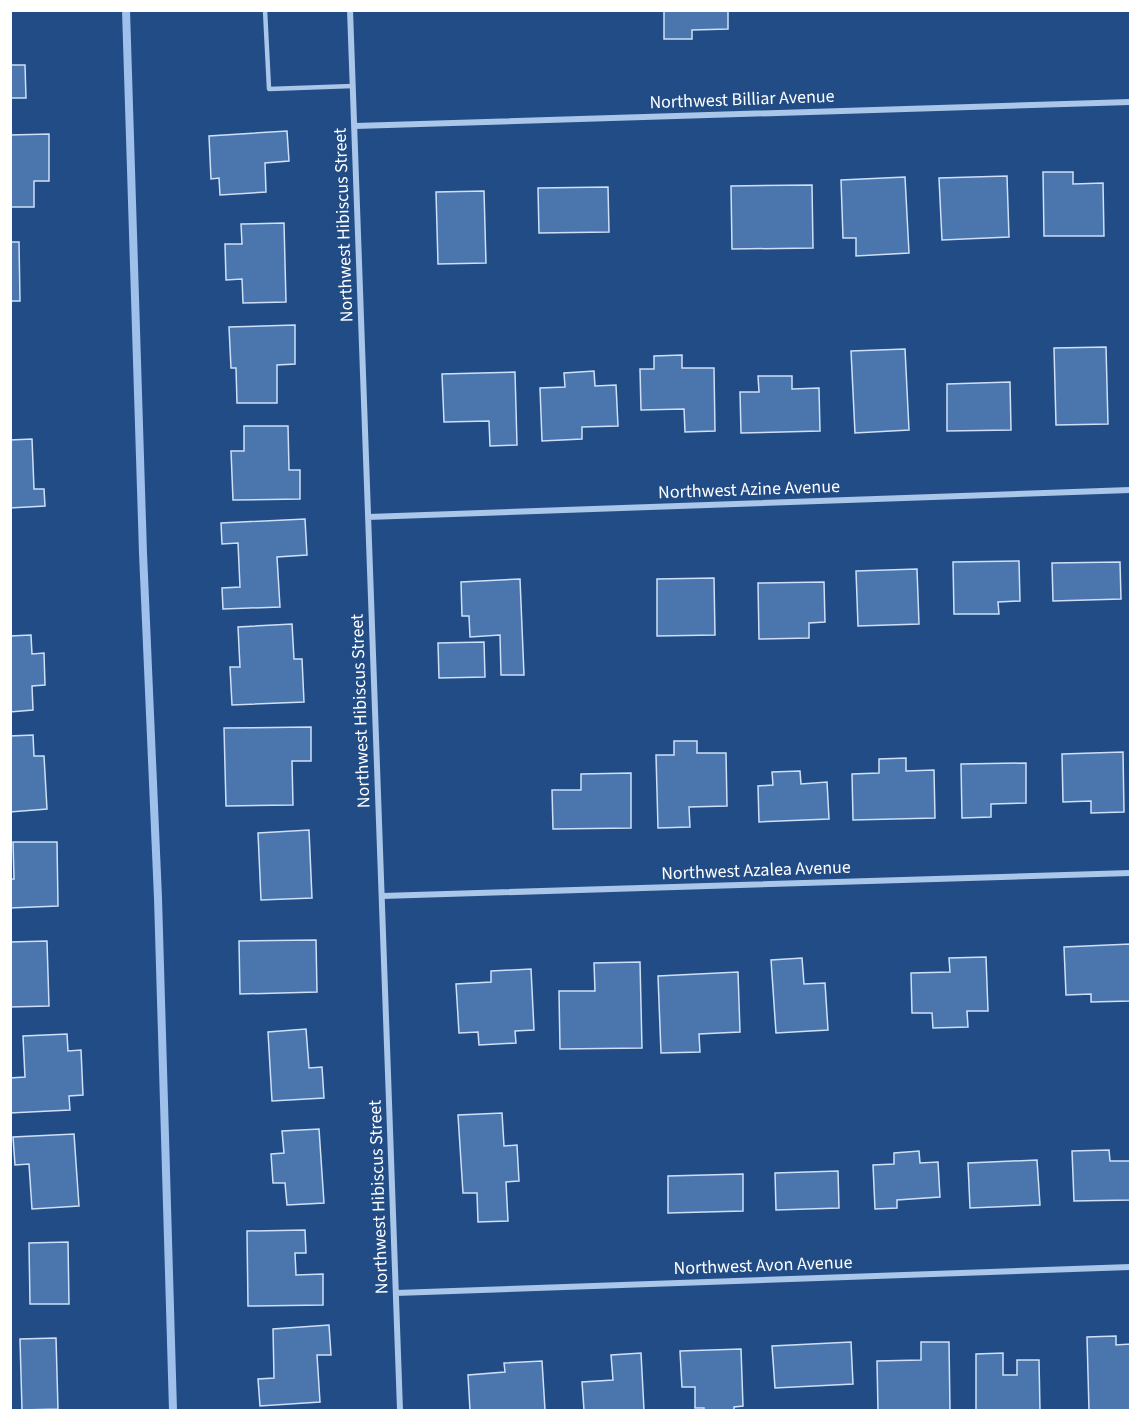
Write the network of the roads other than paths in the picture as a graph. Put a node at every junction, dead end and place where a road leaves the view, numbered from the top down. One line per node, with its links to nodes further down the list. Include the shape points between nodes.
1 (265, 10): 3 (lane, via 269,89)
2 (350, 10): 3 (street, Northwest Hibiscus Street)
3 (353, 86): 5 (street, Northwest Hibiscus Street)
4 (1131, 102): 5 (street, Northwest Billiar Avenue)
5 (355, 126): 7 (street, Northwest Hibiscus Street)
6 (1131, 490): 7 (street, Northwest Azine Avenue)
7 (368, 517): 9 (street, Northwest Hibiscus Street)
8 (1131, 873): 9 (street, Northwest Azalea Avenue)
9 (382, 896): 11 (street, Northwest Hibiscus Street)
10 (1131, 1267): 11 (street, Northwest Avon Avenue)
11 (396, 1293): 12 (street, Northwest Hibiscus Street)
12 (400, 1410)

